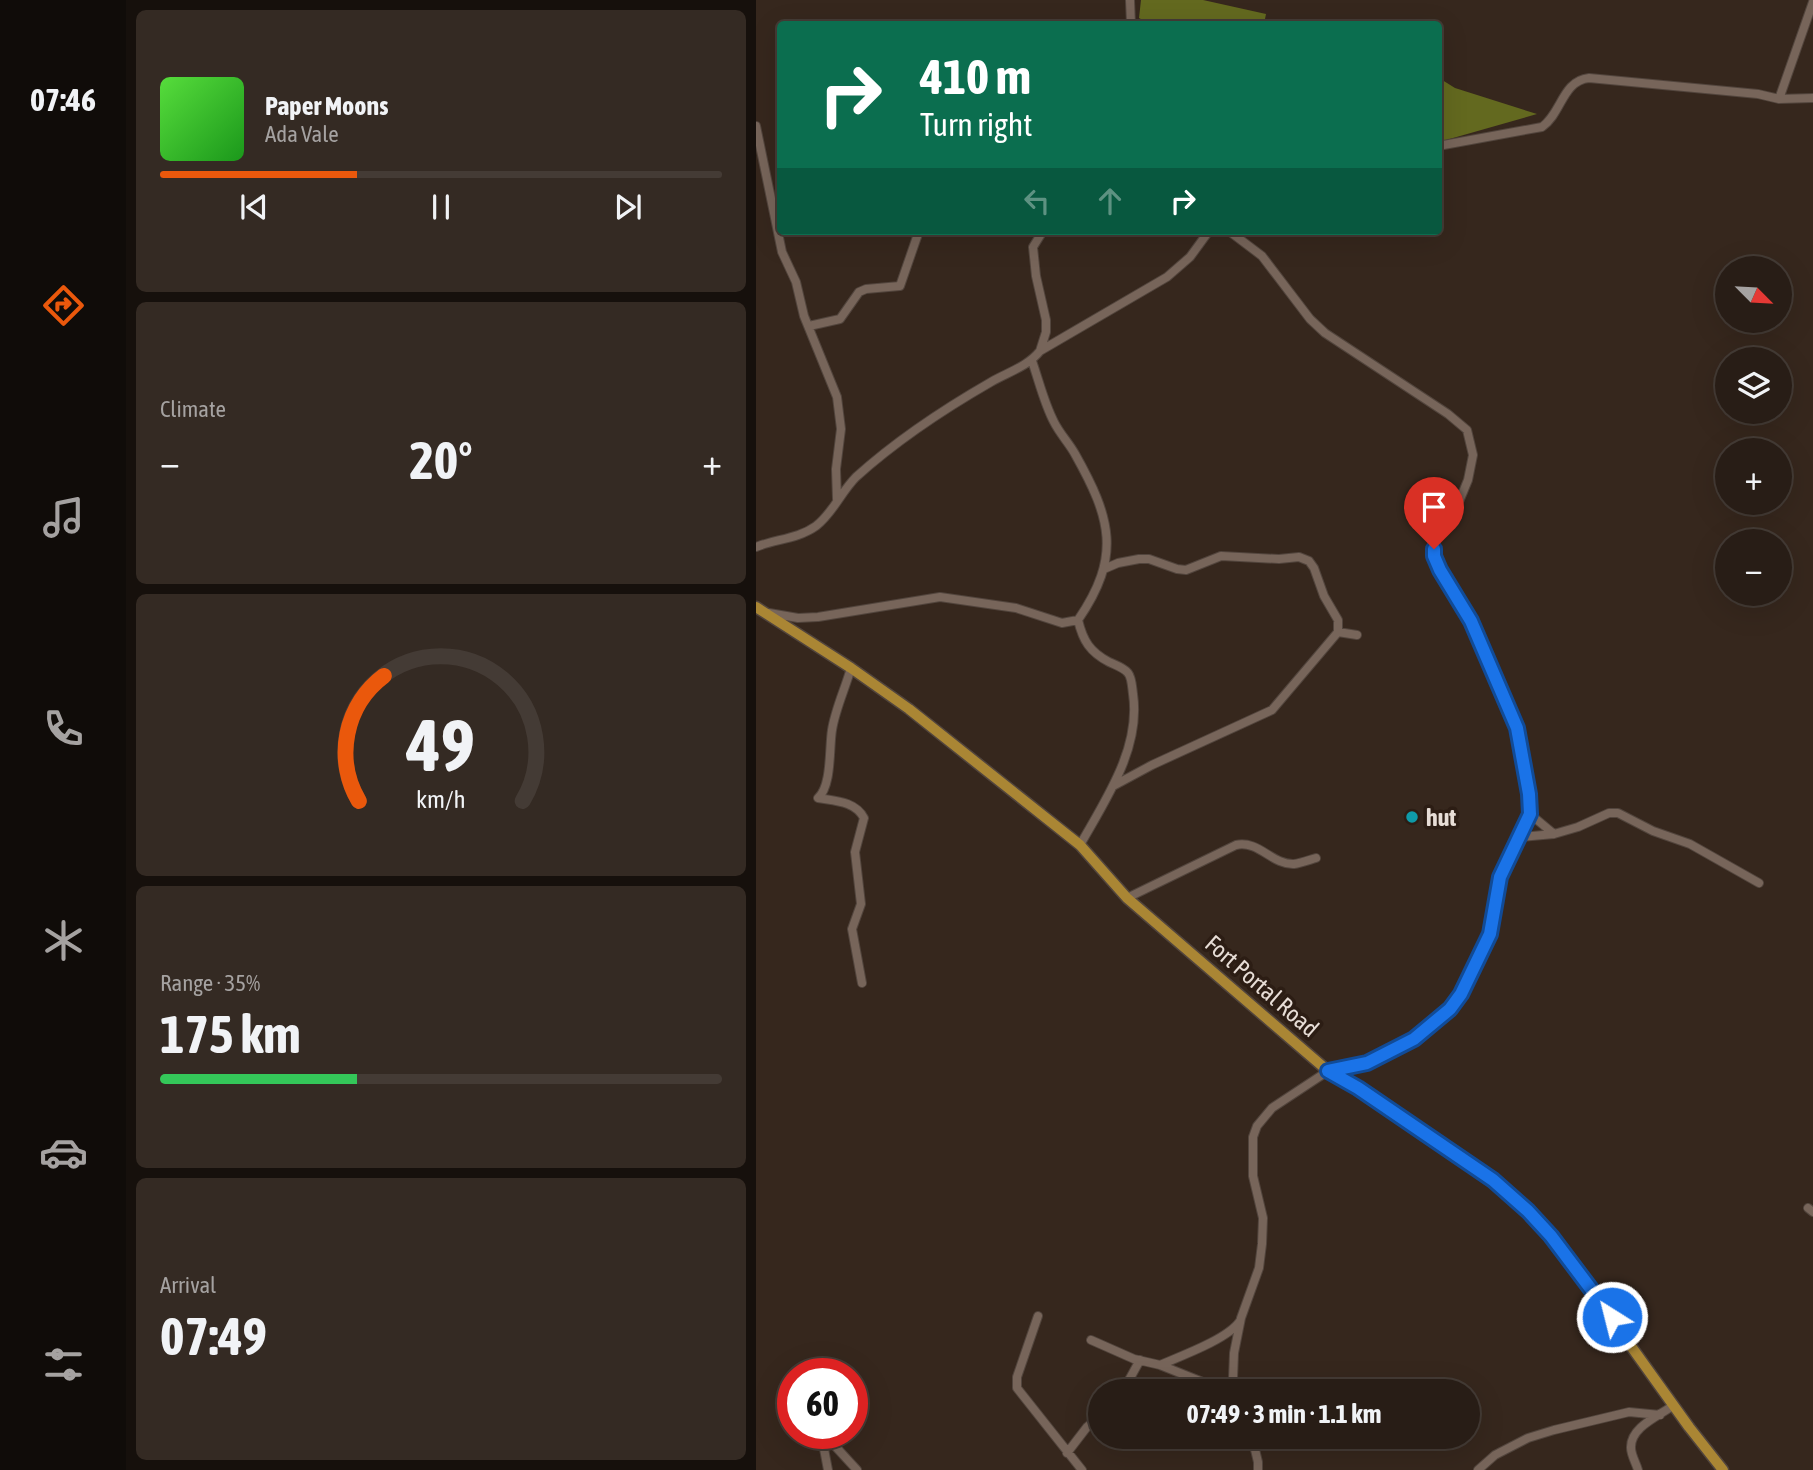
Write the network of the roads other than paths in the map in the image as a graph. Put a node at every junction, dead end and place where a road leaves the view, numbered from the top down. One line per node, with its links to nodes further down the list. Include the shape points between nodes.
1 (1130, 0): 3 (street)
2 (1813, 2): 5 (street)
3 (1131, 21)
4 (1813, 98): 5 (street)
5 (1779, 99): 7 (street, via 1758,93 1578,79 1551,121 1542,127)
6 (756, 127): 8 (street)
7 (1442, 145)
8 (777, 229)
9 (778, 235): 14 (street)
10 (918, 235): 14 (street, via 900,286 859,292 840,319)
11 (1040, 235): 15 (street, via 1033,247 1046,320)
12 (1206, 235): 15 (street, via 1190,257 1167,276)
13 (1234, 235): 28 (street, via 1262,256 1325,333 1466,430 1472,455 1468,480 1436,540 1434,556 1471,621 1517,728)
14 (809, 326): 17 (street, via 841,415)
15 (1040, 351): 16 (street)
16 (1032, 361): 17 (street, via 907,436); 19 (street, via 1053,421 1080,463 1103,515)
17 (837, 499): 18 (street, via 825,517 806,532)
18 (756, 547)
19 (1107, 554): 20 (street); 21 (street)
20 (1118, 563): 21 (street); 24 (street, via 1149,559 1186,570 1221,556 1299,557 1314,568)
21 (1104, 569): 23 (street)
22 (760, 610): 23 (street, via 797,618 818,617 940,597 1016,608 1062,623); 26 (main road, Fort Portal Road)
23 (1078, 620): 27 (street, via 1086,645 1127,672 1130,679 1135,720)
24 (1339, 632): 25 (street); 27 (street, via 1272,710)
25 (1357, 635)
26 (851, 668): 31 (main road, Fort Portal Road); 35 (street, via 832,728 827,778 818,798 852,805 864,818 855,852 860,904 852,929)
27 (1113, 786): 31 (street)
28 (1530, 814): 29 (street); 30 (street)
29 (1553, 834): 30 (street); 33 (street, via 1618,813 1690,844)
30 (1520, 837): 36 (street, via 1500,877 1490,934 1450,1009 1414,1039 1367,1063)
31 (1080, 845): 34 (main road, Fort Portal Road)
32 (1316, 858): 34 (street, via 1288,863 1251,844 1236,845)
33 (1759, 883)
34 (1127, 898): 36 (main road, Fort Portal Road)
35 (862, 983)
36 (1328, 1071): 38 (street, via 1272,1108 1253,1137 1253,1176 1264,1228 1259,1268); 45 (main road, Fort Portal Road, via 1493,1180 1528,1211)
37 (1038, 1316): 51 (street, via 1017,1388)
38 (1241, 1318): 41 (street, via 1236,1327 1206,1345); 44 (street)
39 (1091, 1340): 40 (street)
40 (1140, 1360): 41 (street); 42 (street)
41 (1160, 1365): 43 (street)
42 (1130, 1379)
43 (1199, 1379)
44 (1233, 1379)
45 (1674, 1405): 46 (street); 58 (main road, Fort Portal Road)
46 (1660, 1415): 56 (street, via 1629,1412 1554,1430 1495,1455); 57 (street, via 1632,1439 1630,1450)
47 (1088, 1426): 51 (street)
48 (825, 1449): 52 (street)
49 (837, 1449): 53 (street)
50 (1255, 1449): 55 (street)
51 (1067, 1453): 54 (street)
52 (828, 1470)
53 (857, 1470)
54 (1082, 1470)
55 (1258, 1470)
56 (1478, 1470)
57 (1638, 1470)
58 (1723, 1470)

